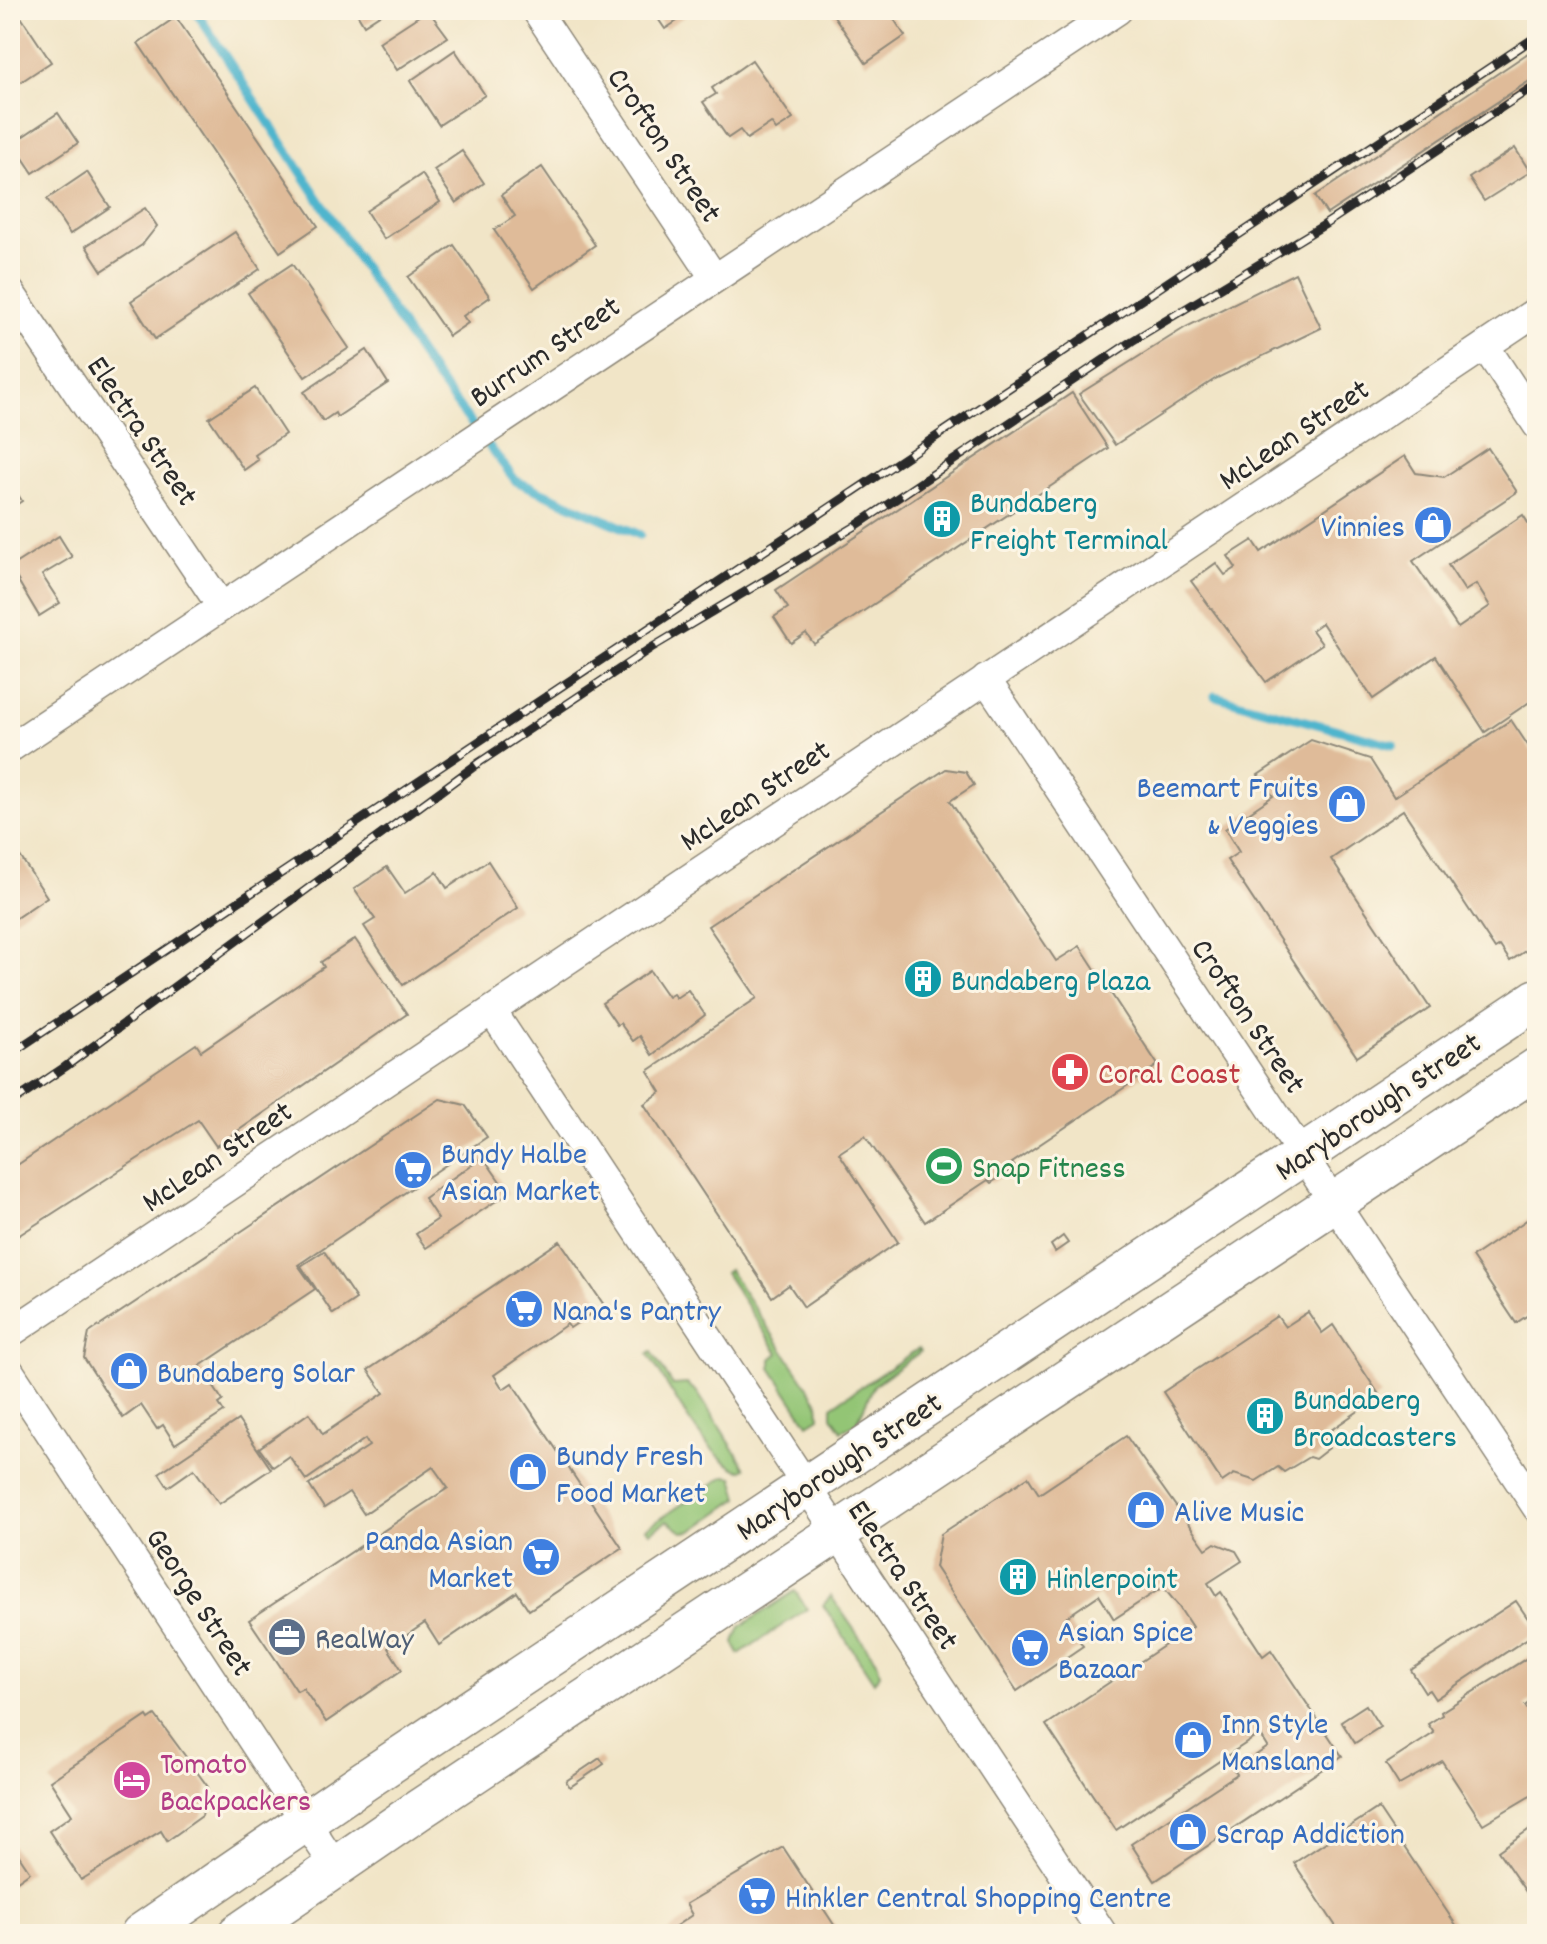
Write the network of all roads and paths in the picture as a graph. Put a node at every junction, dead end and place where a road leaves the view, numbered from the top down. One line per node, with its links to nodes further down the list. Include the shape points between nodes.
1 (536, 10): 3 (street, Crofton Street)
2 (1118, 10): 3 (street, Burrum Street)
3 (713, 276): 8 (street, Burrum Street)
4 (10, 292): 8 (street, Electra Street)
5 (1537, 311): 6 (street, McLean Street)
6 (1485, 346): 7 (street); 9 (street, McLean Street)
7 (1537, 425)
8 (221, 606): 10 (street, Burrum Street)
9 (986, 679): 12 (street, McLean Street); 14 (street, Crofton Street)
10 (10, 748)
11 (1537, 999): 14 (street, Maryborough Street)
12 (492, 1011): 16 (street, McLean Street); 18 (street, Electra Street)
13 (1537, 1068): 15 (street, Maryborough Street)
14 (1303, 1155): 15 (street, Crofton Street); 18 (street, Maryborough Street)
15 (1335, 1202): 19 (street, Crofton Street); 20 (street, Maryborough Street)
16 (10, 1333)
17 (10, 1372): 21 (street, George Street)
18 (806, 1485): 20 (street, Electra Street); 21 (street, Maryborough Street)
19 (1537, 1508)
20 (838, 1533): 22 (street, Maryborough Street); 25 (street, Electra Street)
21 (305, 1821): 22 (street, George Street); 23 (street, Maryborough Street)
22 (336, 1868): 24 (street, Maryborough Street)
23 (141, 1934)
24 (238, 1934)
25 (1103, 1934)

